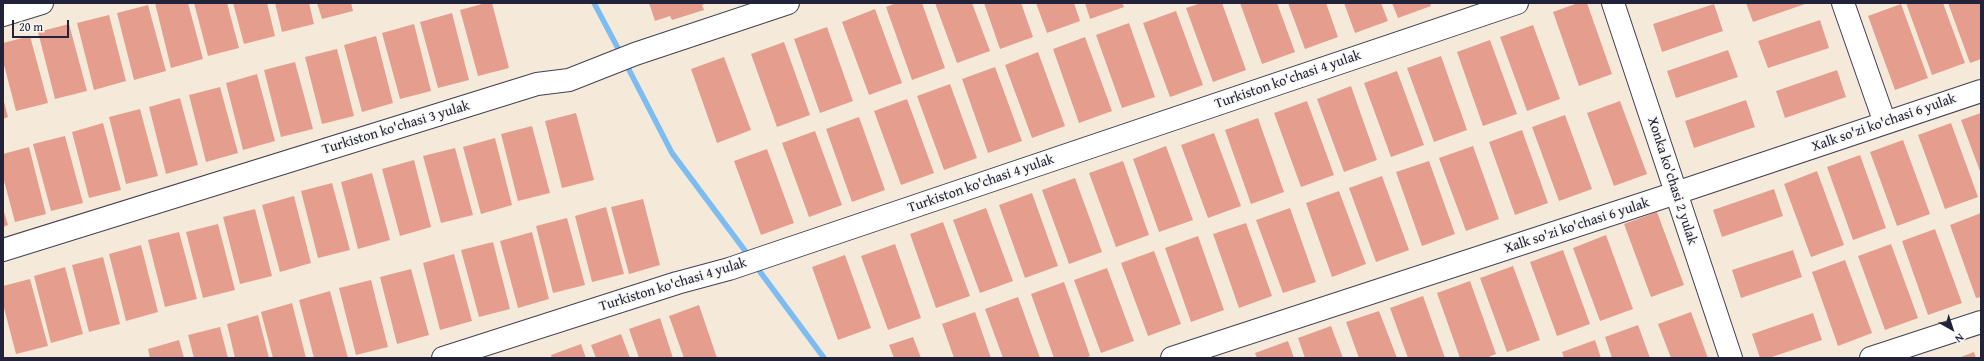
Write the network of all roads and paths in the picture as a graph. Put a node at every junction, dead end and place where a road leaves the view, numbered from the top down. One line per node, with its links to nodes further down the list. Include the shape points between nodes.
1 (42, 3): 6 (street)
2 (788, 3): 10 (street, Turkiston ko'chasi 3 yulak, via 635,54 569,80 537,84)
3 (1517, 3): 12 (street, Turkiston ko'chasi 4 yulak, via 736,266)
4 (1613, 3): 9 (street, Xonka ko'chasi 2 yulak)
5 (1843, 3): 8 (street)
6 (3, 15)
7 (1981, 91): 8 (street, Xalk so'zi ko'chasi 6 yulak)
8 (1885, 123): 9 (street, Xalk so'zi ko'chasi 6 yulak)
9 (1676, 193): 13 (street, Xalk so'zi ko'chasi 6 yulak); 14 (street, Xonka ko'chasi 2 yulak)
10 (3, 250)
11 (1981, 322): 15 (street)
12 (443, 358)
13 (1172, 358)
14 (1731, 358)
15 (1871, 358)

